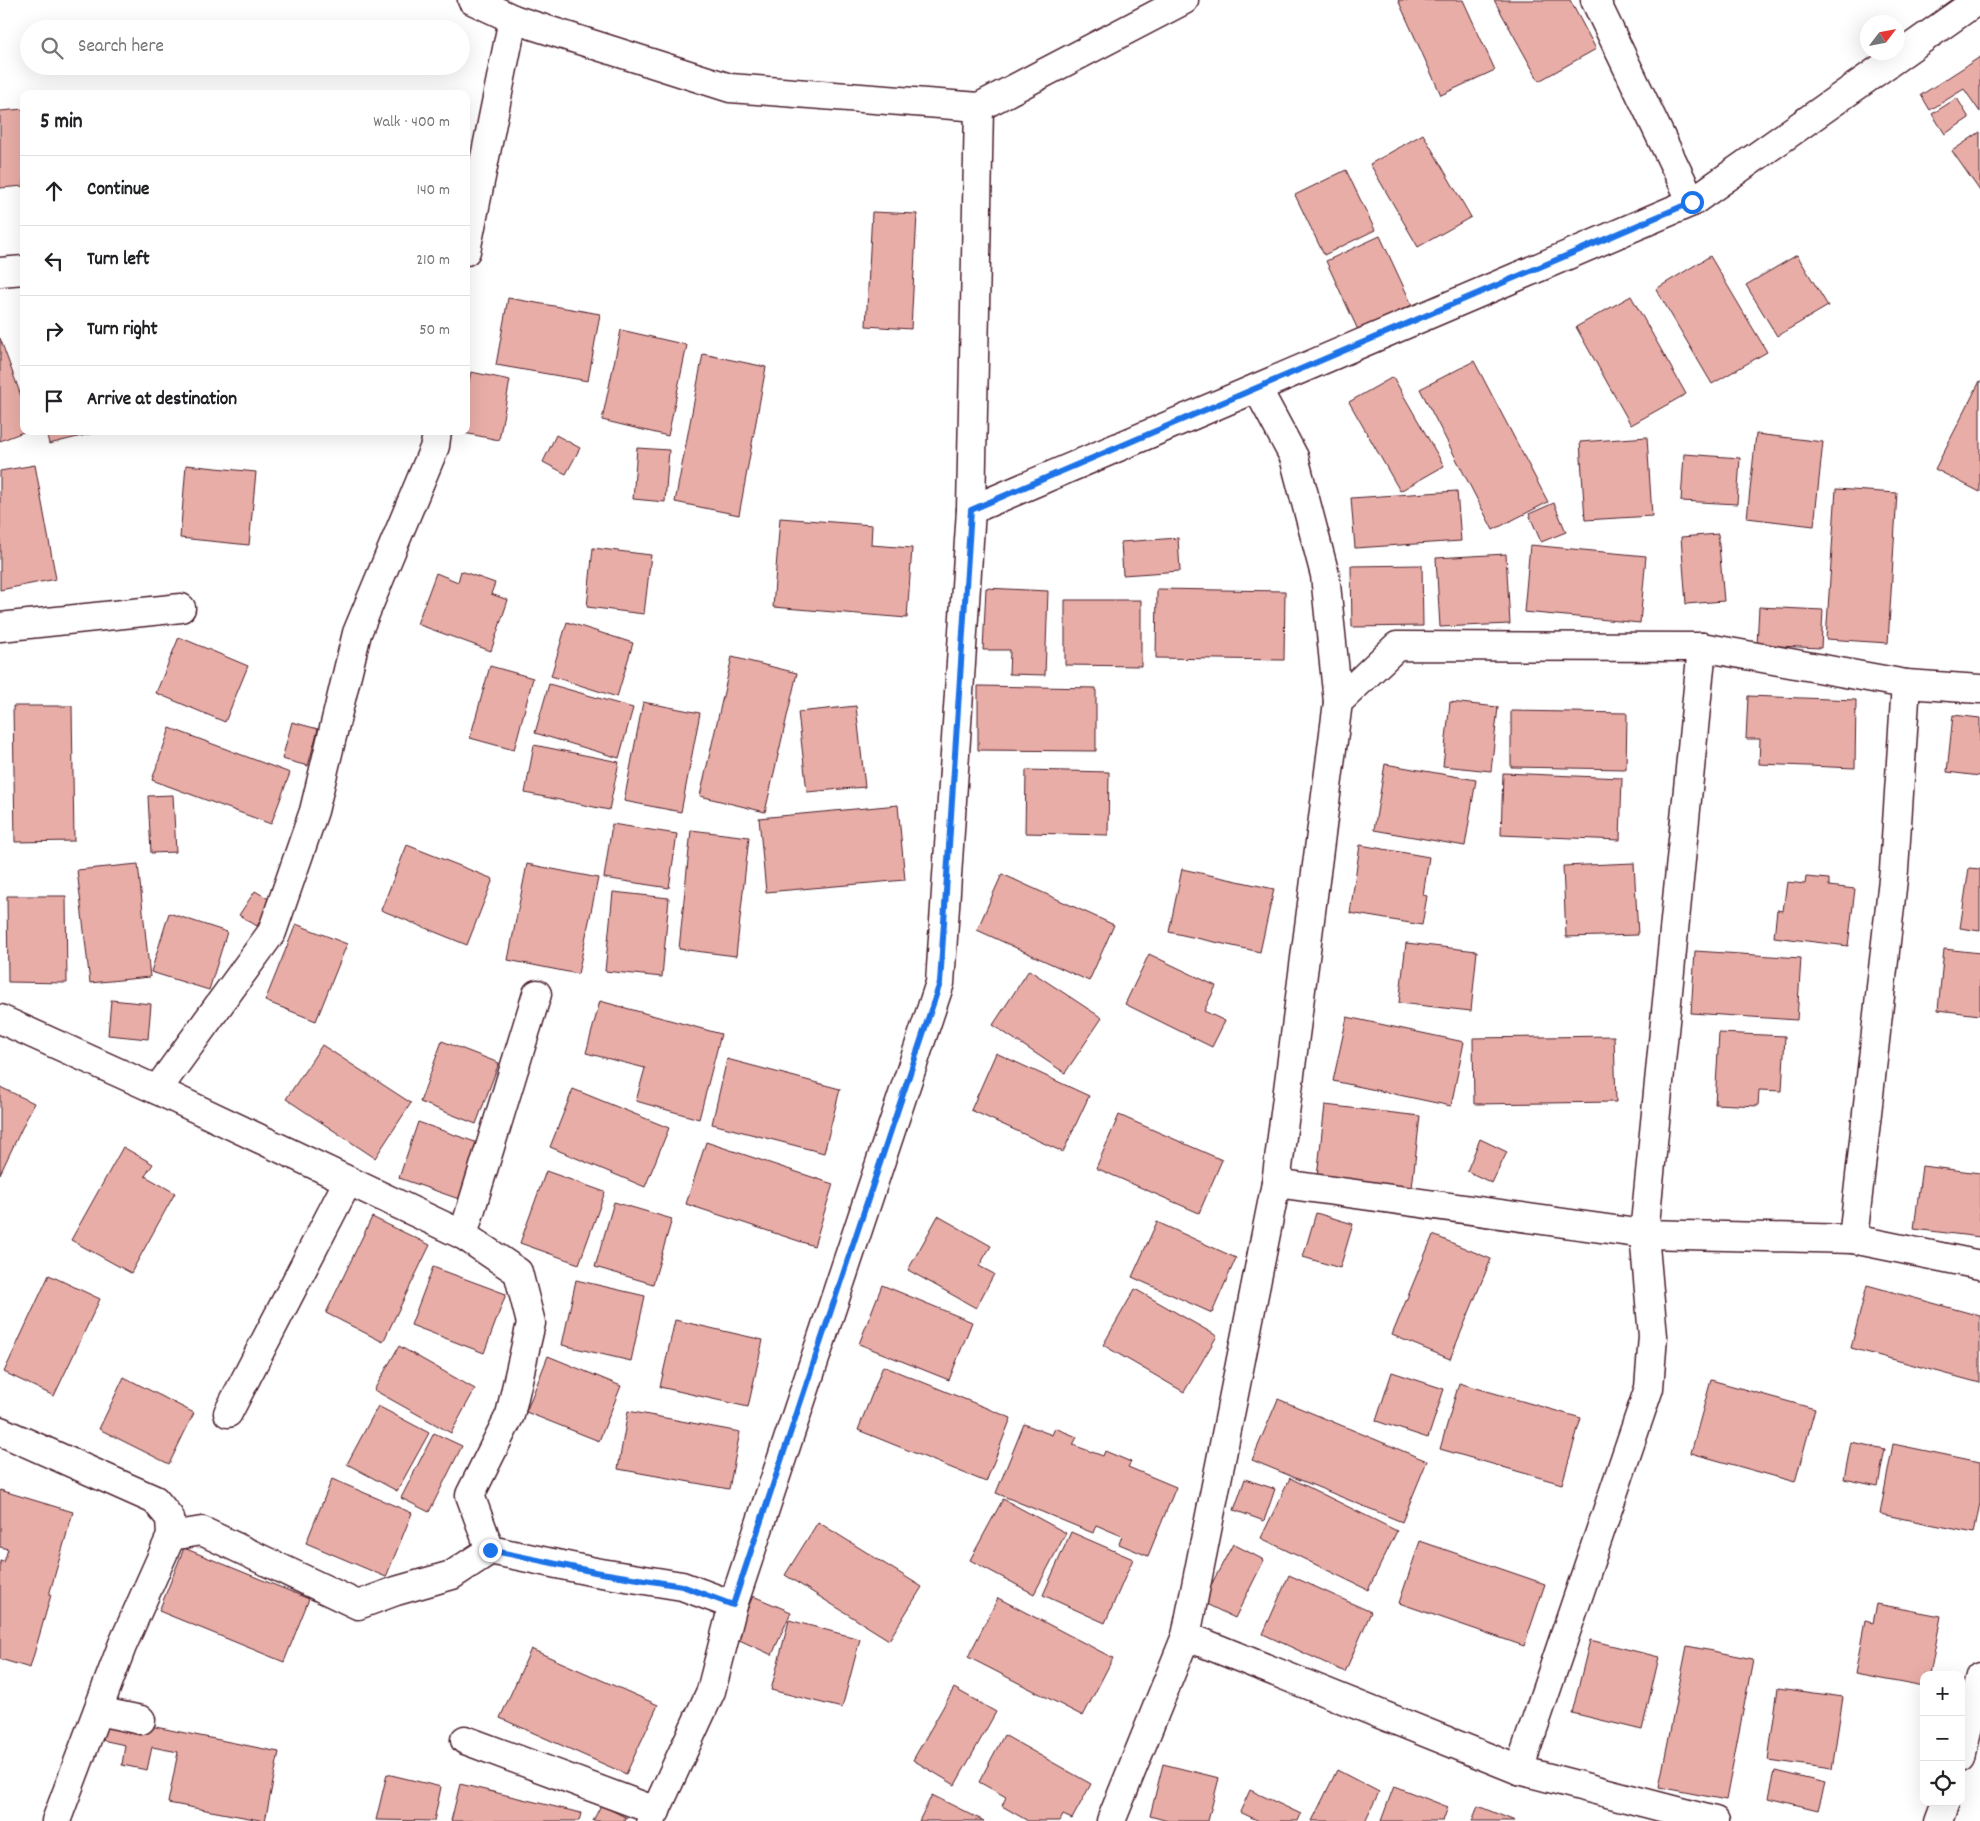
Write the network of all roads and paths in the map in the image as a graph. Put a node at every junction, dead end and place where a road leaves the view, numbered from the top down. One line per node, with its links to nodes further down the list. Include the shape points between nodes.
1 (472, 0): 5 (street)
2 (1184, 0): 6 (street)
3 (1595, 0): 7 (street)
4 (1978, 0): 7 (street)
5 (514, 19): 6 (street, via 730,88); 8 (street)
6 (979, 107): 13 (street)
7 (1692, 202): 11 (street)
8 (470, 232)
9 (20, 270): 10 (street)
10 (0, 272)
11 (1257, 388): 13 (street); 19 (street, via 1294,457 1325,575)
12 (436, 435): 22 (street, via 357,633 314,811 272,932)
13 (971, 510): 33 (street, via 940,983)
14 (181, 608): 15 (street)
15 (0, 627)
16 (1702, 647): 17 (street); 19 (street, via 1398,646); 25 (street)
17 (1906, 684): 18 (street); 27 (street, via 1894,870)
18 (1980, 688)
19 (1338, 702): 24 (street)
20 (537, 994): 26 (street)
21 (0, 1019): 22 (street)
22 (157, 1090): 23 (street)
23 (348, 1181): 26 (street); 29 (street)
24 (1276, 1183): 25 (street); 34 (street)
25 (1644, 1234): 27 (street); 40 (street, via 1653,1336 1649,1388)
26 (463, 1236): 32 (street, via 518,1272 531,1323 510,1415 470,1495)
27 (1853, 1239): 28 (street)
28 (1980, 1265)
29 (228, 1413)
30 (0, 1431): 31 (street, via 155,1500 170,1518)
31 (171, 1536): 32 (street, via 202,1531 358,1605 396,1590 452,1575); 36 (street, via 122,1646)
32 (490, 1550): 33 (street, via 682,1586)
33 (733, 1605): 42 (street, via 711,1691)
34 (1186, 1636): 40 (street); 44 (street)
35 (1980, 1676): 38 (street)
36 (98, 1711): 37 (street); 43 (street)
37 (141, 1720)
38 (1965, 1739)
39 (465, 1740): 42 (street)
40 (1519, 1770): 45 (street)
41 (1945, 1806): 46 (street)
42 (654, 1816)
43 (56, 1821)
44 (1111, 1821)
45 (1715, 1821)
46 (1939, 1821)

